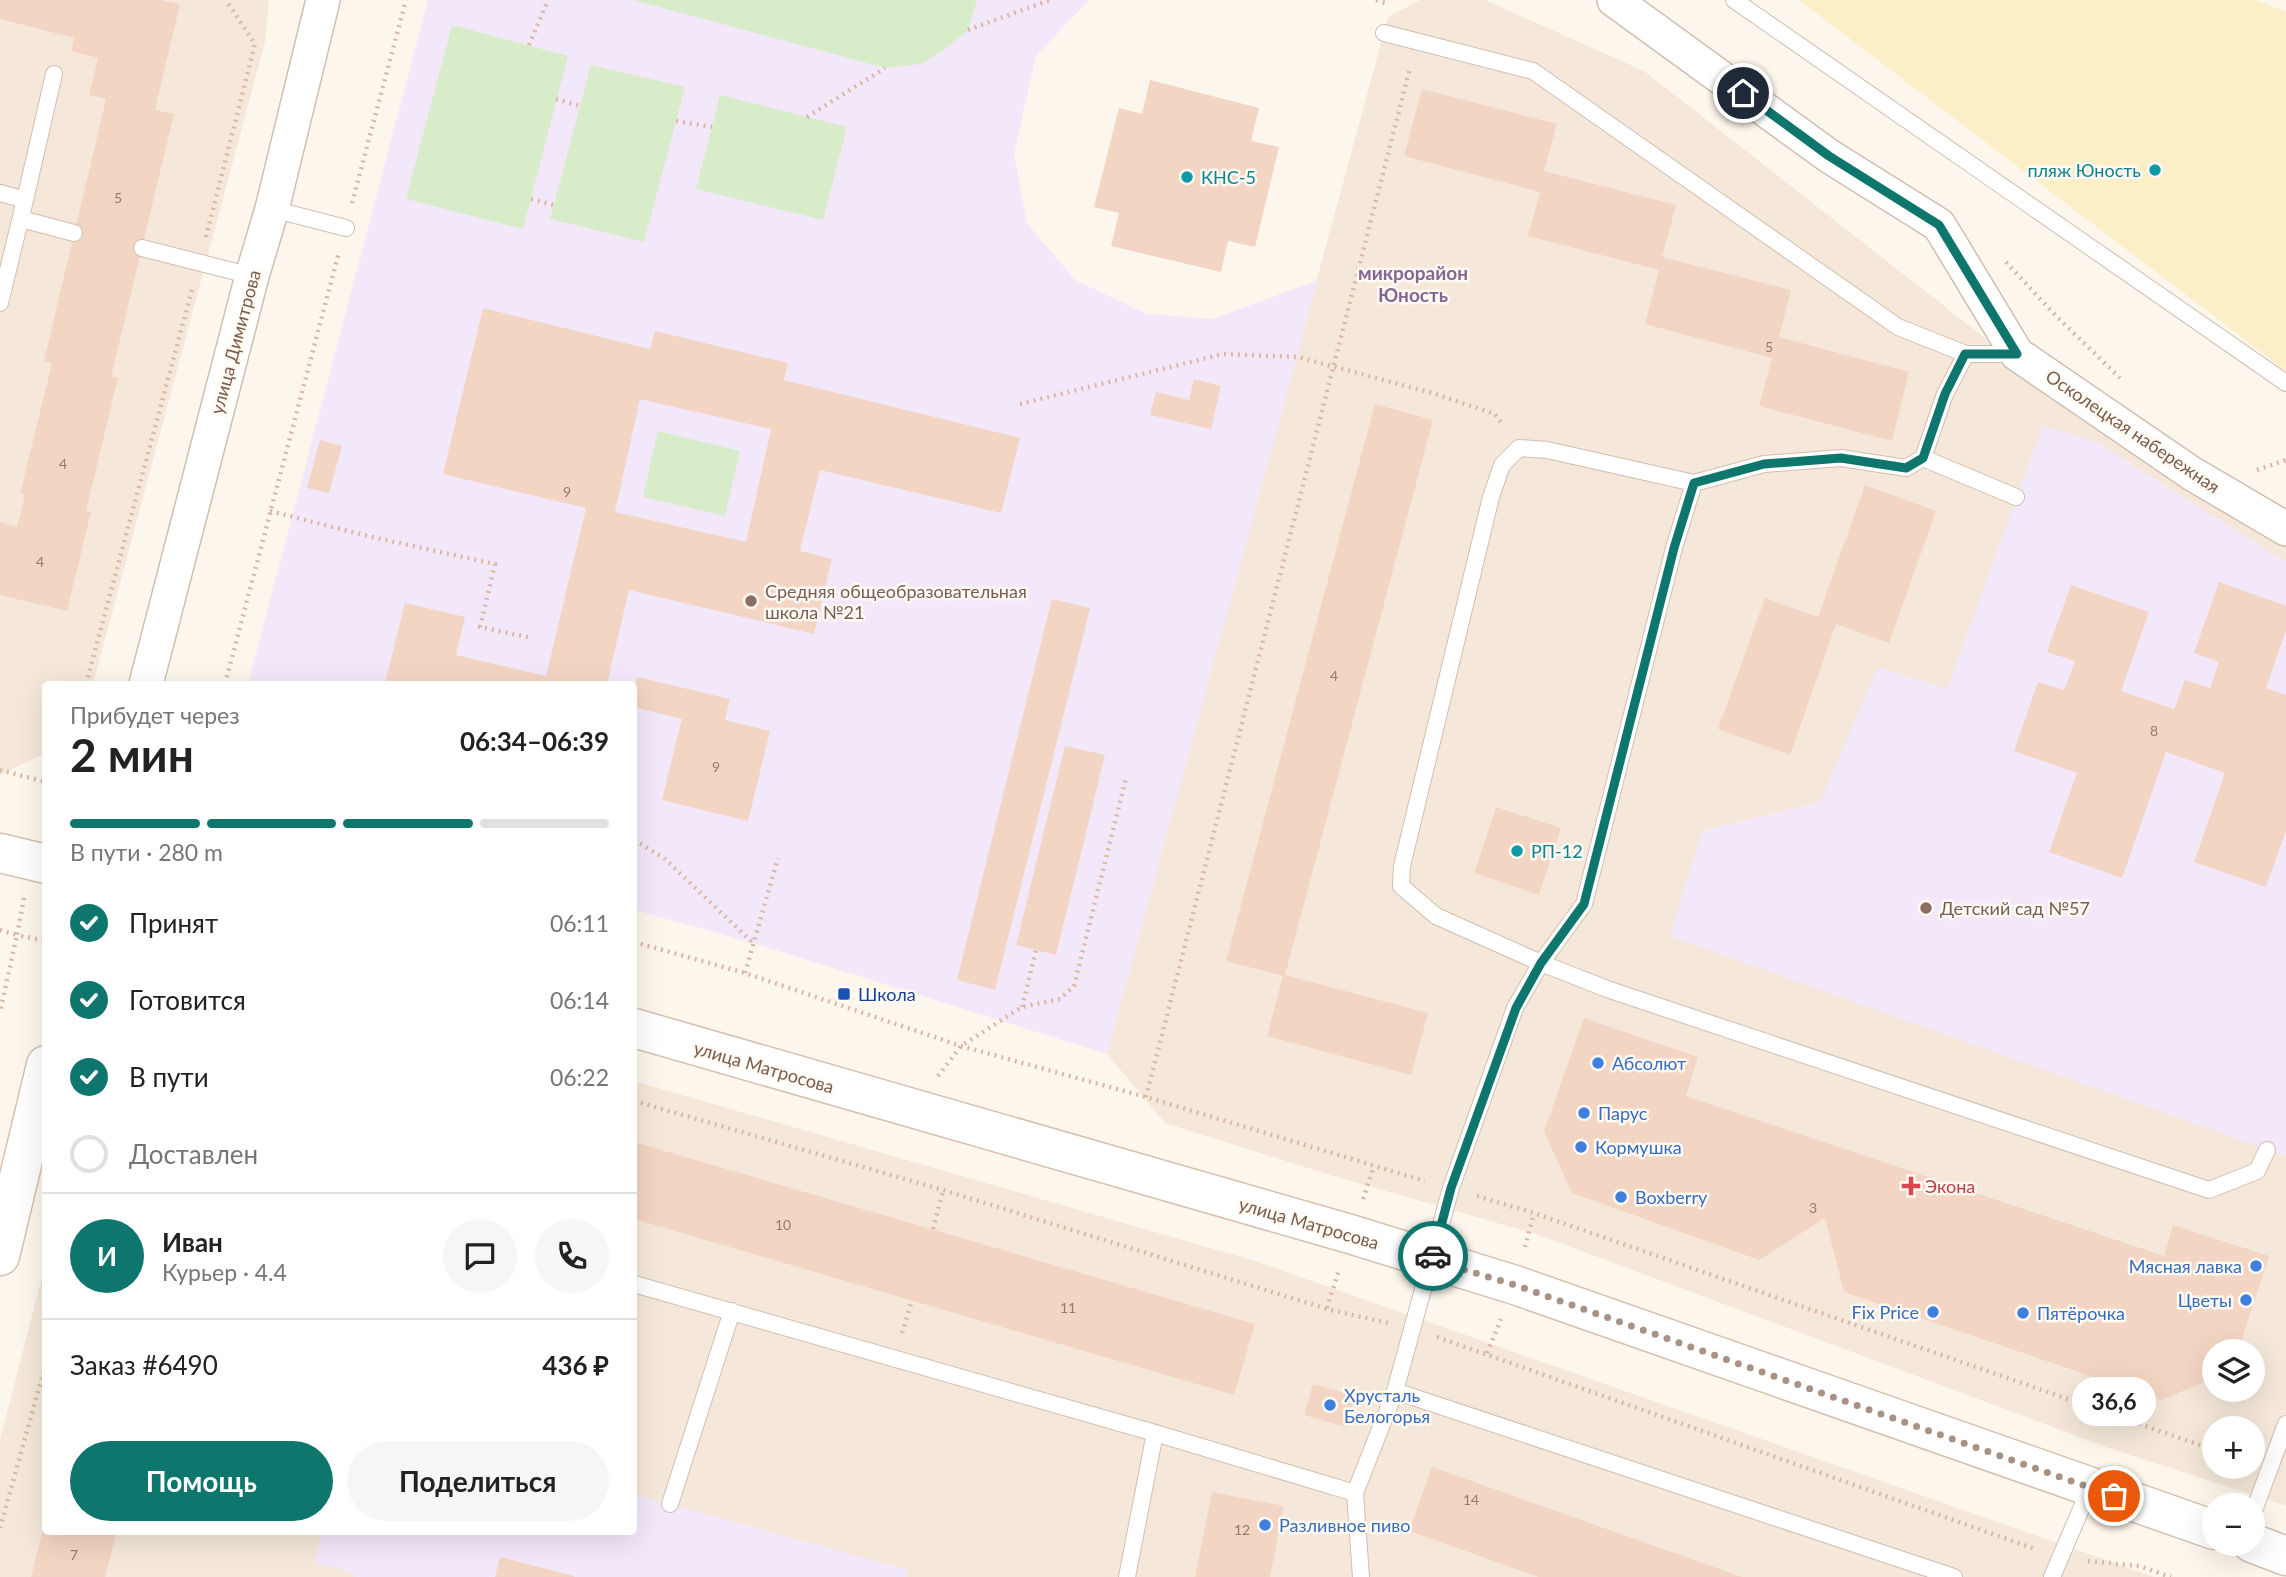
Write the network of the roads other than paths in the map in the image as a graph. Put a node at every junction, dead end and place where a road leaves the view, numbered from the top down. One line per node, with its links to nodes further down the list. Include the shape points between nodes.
1 (323, 0): 8 (street, улица Димитрова)
2 (1614, 0): 16 (street, Осколецкая набережная, via 1829,156 1939,225)
3 (1734, 0): 17 (lane)
4 (1384, 33): 15 (lane, via 1533,71 1898,327)
5 (54, 74): 7 (lane)
6 (0, 194): 7 (lane)
7 (25, 200): 9 (lane)
8 (272, 209): 10 (lane); 13 (street, улица Димитрова)
9 (21, 219): 11 (lane); 14 (lane)
10 (346, 228)
11 (74, 233)
12 (142, 248): 13 (lane)
13 (252, 276): 22 (street, улица Димитрова)
14 (0, 303)
15 (1965, 354): 16 (lane); 18 (lane, via 1945,394)
16 (2017, 354): 21 (street, Осколецкая набережная, via 2191,473)
17 (2286, 383)
18 (1923, 458): 19 (lane, via 1906,468 1841,458 1764,464); 20 (lane)
19 (1694, 483): 25 (lane, via 1584,904); 25 (lane, via 1547,450 1519,448 1502,465 1402,866 1402,886 1436,916)
20 (2016, 497)
21 (2286, 528)
22 (147, 681)
23 (0, 853): 24 (main road)
24 (42, 863)
25 (1541, 963): 29 (lane, via 2209,1190 2258,1171); 31 (lane, via 1516,1008 1451,1188)
26 (637, 1029): 31 (main road, улица Матросова)
27 (42, 1098): 28 (main road)
28 (37, 1140): 30 (main road)
29 (2267, 1150)
30 (0, 1256)
31 (1432, 1260): 34 (lane); 37 (main road, улица Матросова, via 1541,1294)
32 (637, 1285): 33 (lane)
33 (732, 1311): 36 (lane); 40 (lane)
34 (1395, 1391): 38 (lane); 46 (lane)
35 (2286, 1424): 39 (lane)
36 (1154, 1433): 38 (lane); 44 (lane)
37 (2090, 1488): 41 (main road, улица Матросова); 47 (lane)
38 (1355, 1493): 45 (lane)
39 (2260, 1493)
40 (670, 1504)
41 (2202, 1526)
42 (2265, 1548): 43 (main road)
43 (2286, 1556)
44 (1127, 1577)
45 (1361, 1577)
46 (1954, 1577)
47 (2052, 1577)

